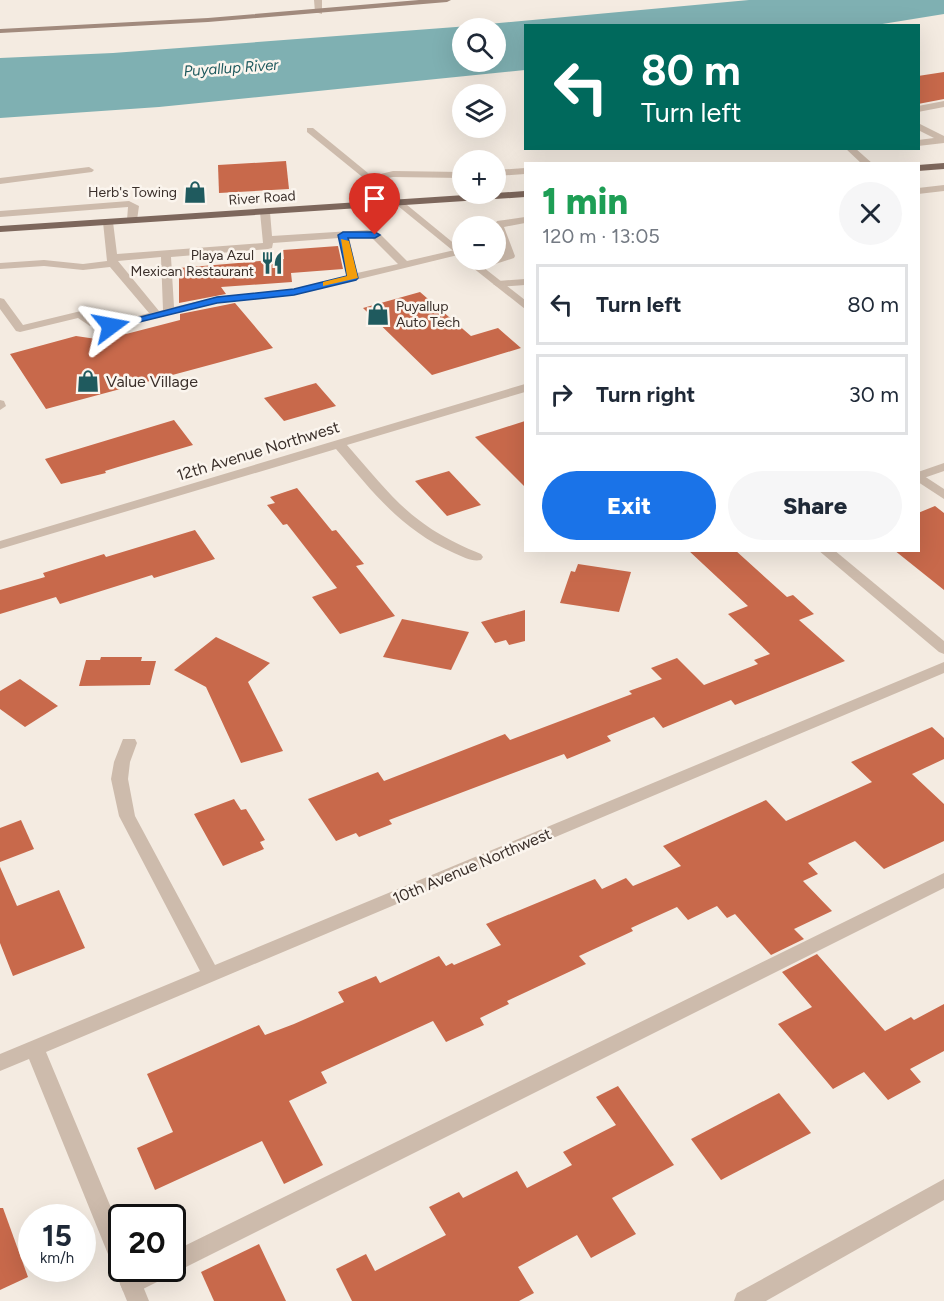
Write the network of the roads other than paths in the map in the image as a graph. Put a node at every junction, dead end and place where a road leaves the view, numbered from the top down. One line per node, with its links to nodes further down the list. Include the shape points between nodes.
1 (318, 0): 3 (street)
2 (447, 0): 3 (street)
3 (319, 12): 4 (street)
4 (0, 31)
5 (944, 104): 6 (street)
6 (920, 109)
7 (920, 127): 9 (street, via 944,140)
8 (310, 130): 18 (street)
9 (920, 143)
10 (852, 150): 11 (street)
11 (866, 162)
12 (944, 166): 13 (main road)
13 (920, 168)
14 (88, 171): 19 (street)
15 (524, 171): 16 (street)
16 (506, 172)
17 (452, 175): 18 (street, via 393,174)
18 (369, 178): 23 (street)
19 (0, 182)
20 (944, 188): 21 (street)
21 (920, 191)
22 (524, 194): 23 (main road, River Road)
23 (399, 203): 25 (main road, River Road); 36 (street)
24 (42, 212): 26 (street); 27 (street, via 129,204 134,206); 31 (street)
25 (265, 212): 27 (main road, River Road); 34 (street)
26 (0, 214)
27 (132, 220): 29 (main road, River Road)
28 (524, 220): 30 (street)
29 (108, 222): 31 (main road, River Road); 40 (street)
30 (506, 222)
31 (41, 226): 32 (main road, River Road)
32 (0, 229)
33 (343, 235): 34 (street); 41 (street, via 375,235); 44 (street)
34 (267, 240): 37 (street, via 268,246)
35 (506, 245): 38 (street, via 510,256)
36 (452, 247)
37 (166, 254): 40 (street); 49 (street)
38 (506, 256)
39 (452, 260): 41 (street)
40 (113, 261): 42 (street, via 83,267 44,263); 50 (street)
41 (405, 265): 44 (street)
42 (0, 266)
43 (481, 270): 46 (street)
44 (353, 278): 49 (street, via 294,292 217,300)
45 (524, 282): 46 (street)
46 (498, 284): 48 (street)
47 (0, 301): 50 (street, via 20,329 81,314 97,325 111,326)
48 (524, 305)
49 (169, 312): 50 (street)
50 (156, 315)
51 (524, 388): 52 (street, 12th Avenue Northwest)
52 (339, 444): 57 (street, 12th Avenue Northwest); 59 (street, via 413,525)
53 (944, 467): 54 (street)
54 (920, 475)
55 (920, 477): 56 (street)
56 (944, 495)
57 (0, 545)
58 (827, 552): 60 (street)
59 (476, 557)
60 (944, 649)
61 (944, 667): 64 (street, 10th Avenue Northwest)
62 (129, 743): 64 (street, via 118,777 127,816)
63 (944, 880): 69 (street)
64 (211, 975): 65 (street, 10th Avenue Northwest)
65 (35, 1049): 66 (street, 10th Avenue Northwest); 68 (street)
66 (0, 1063)
67 (944, 1189): 70 (street)
68 (108, 1227)
69 (186, 1256)
70 (745, 1301)

